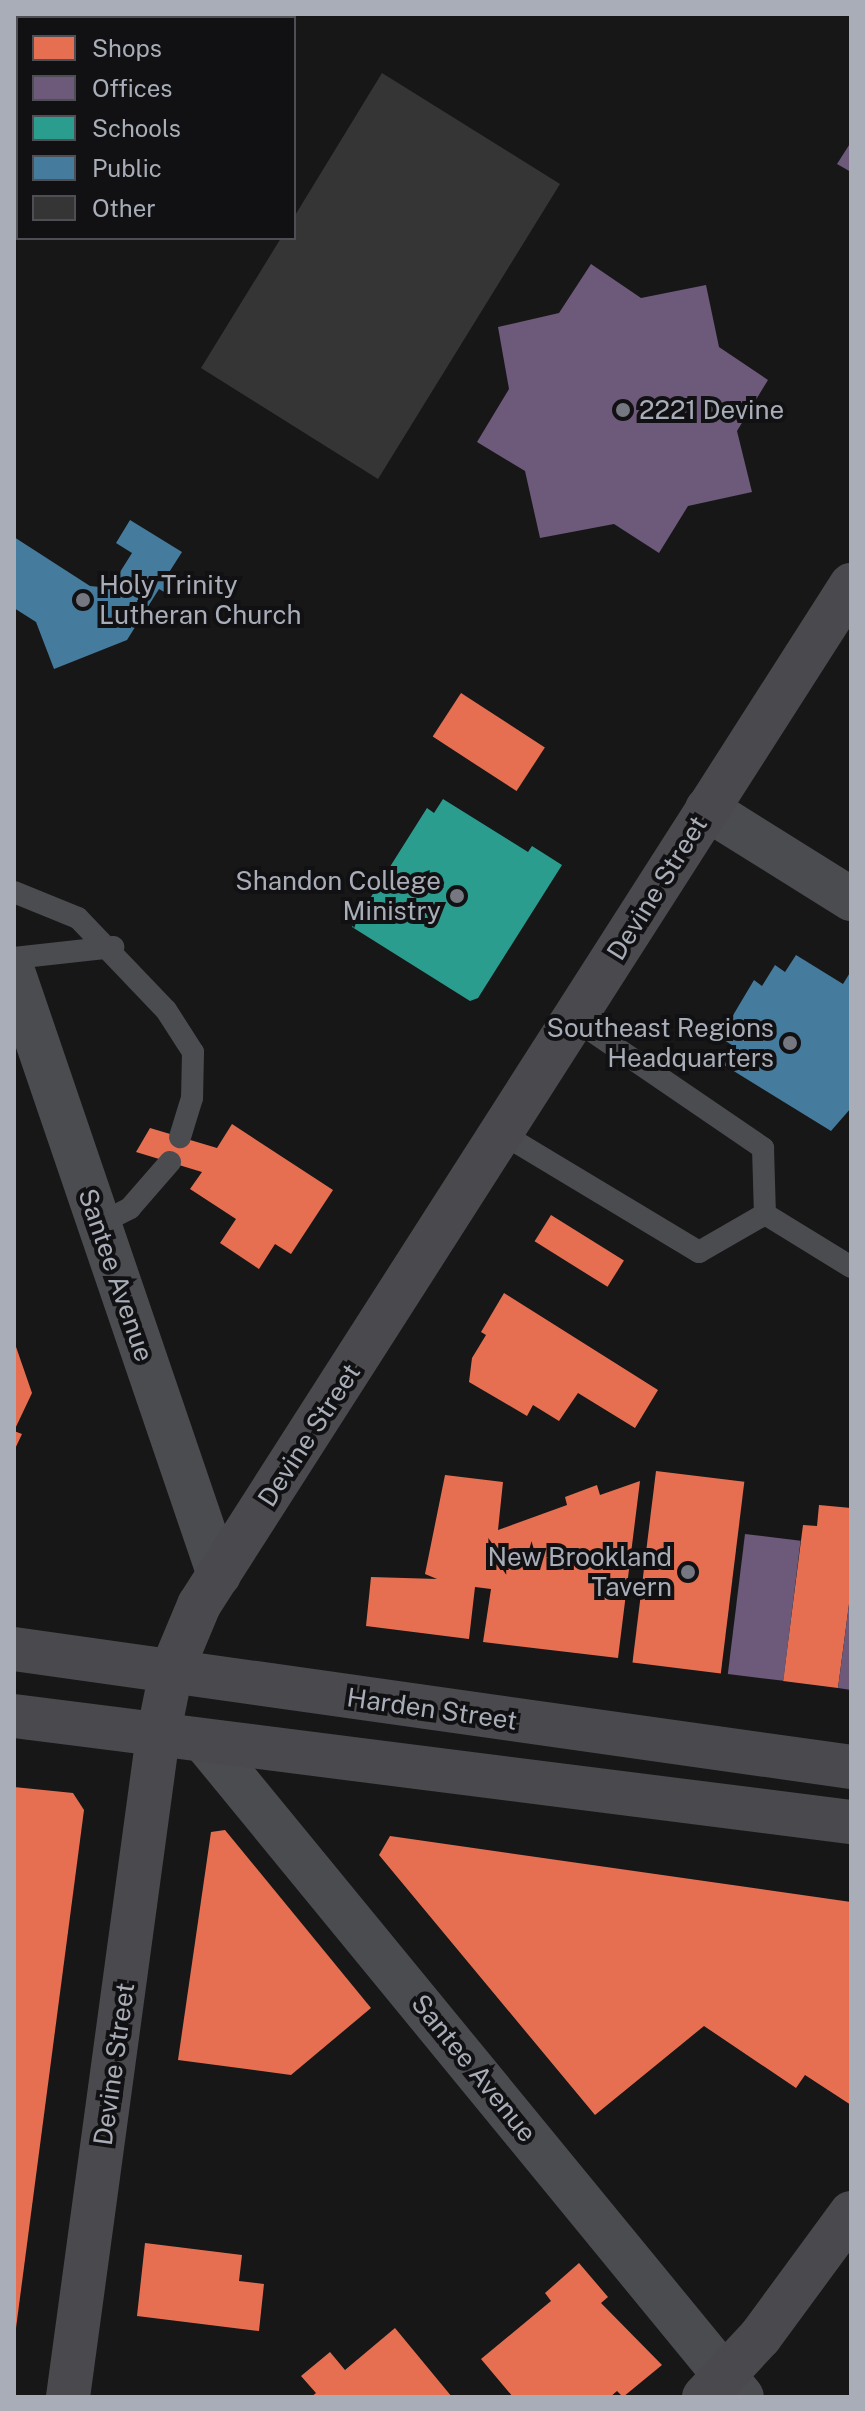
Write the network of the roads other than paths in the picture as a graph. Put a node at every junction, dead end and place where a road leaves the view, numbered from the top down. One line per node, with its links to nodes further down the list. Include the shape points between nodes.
1 (851, 585): 2 (main road, Devine Street)
2 (707, 809): 4 (street); 8 (main road, Devine Street)
3 (14, 892): 5 (lane, via 78,918)
4 (851, 899)
5 (113, 947): 6 (lane); 10 (lane, via 193,1052 192,1098)
6 (14, 958)
7 (14, 974): 13 (street, Santee Avenue)
8 (574, 1019): 9 (main road, Devine Street); 12 (lane, via 763,1148)
9 (501, 1133): 12 (lane, via 699,1252); 15 (main road, Devine Street)
10 (180, 1137)
11 (170, 1162): 13 (lane, via 130,1208)
12 (765, 1214): 14 (lane)
13 (99, 1224): 15 (street, Santee Avenue)
14 (851, 1267)
15 (219, 1575): 17 (main road, Devine Street)
16 (14, 1649): 17 (main road, Harden Street)
17 (171, 1672): 19 (main road, Devine Street); 21 (main road, Harden Street)
18 (14, 1716): 19 (main road)
19 (158, 1736): 20 (main road); 25 (main road, Devine Street)
20 (204, 1741): 22 (main road); 24 (street, Santee Avenue)
21 (851, 1767)
22 (851, 1822)
23 (851, 2213): 24 (main road)
24 (724, 2390)
25 (68, 2397)

